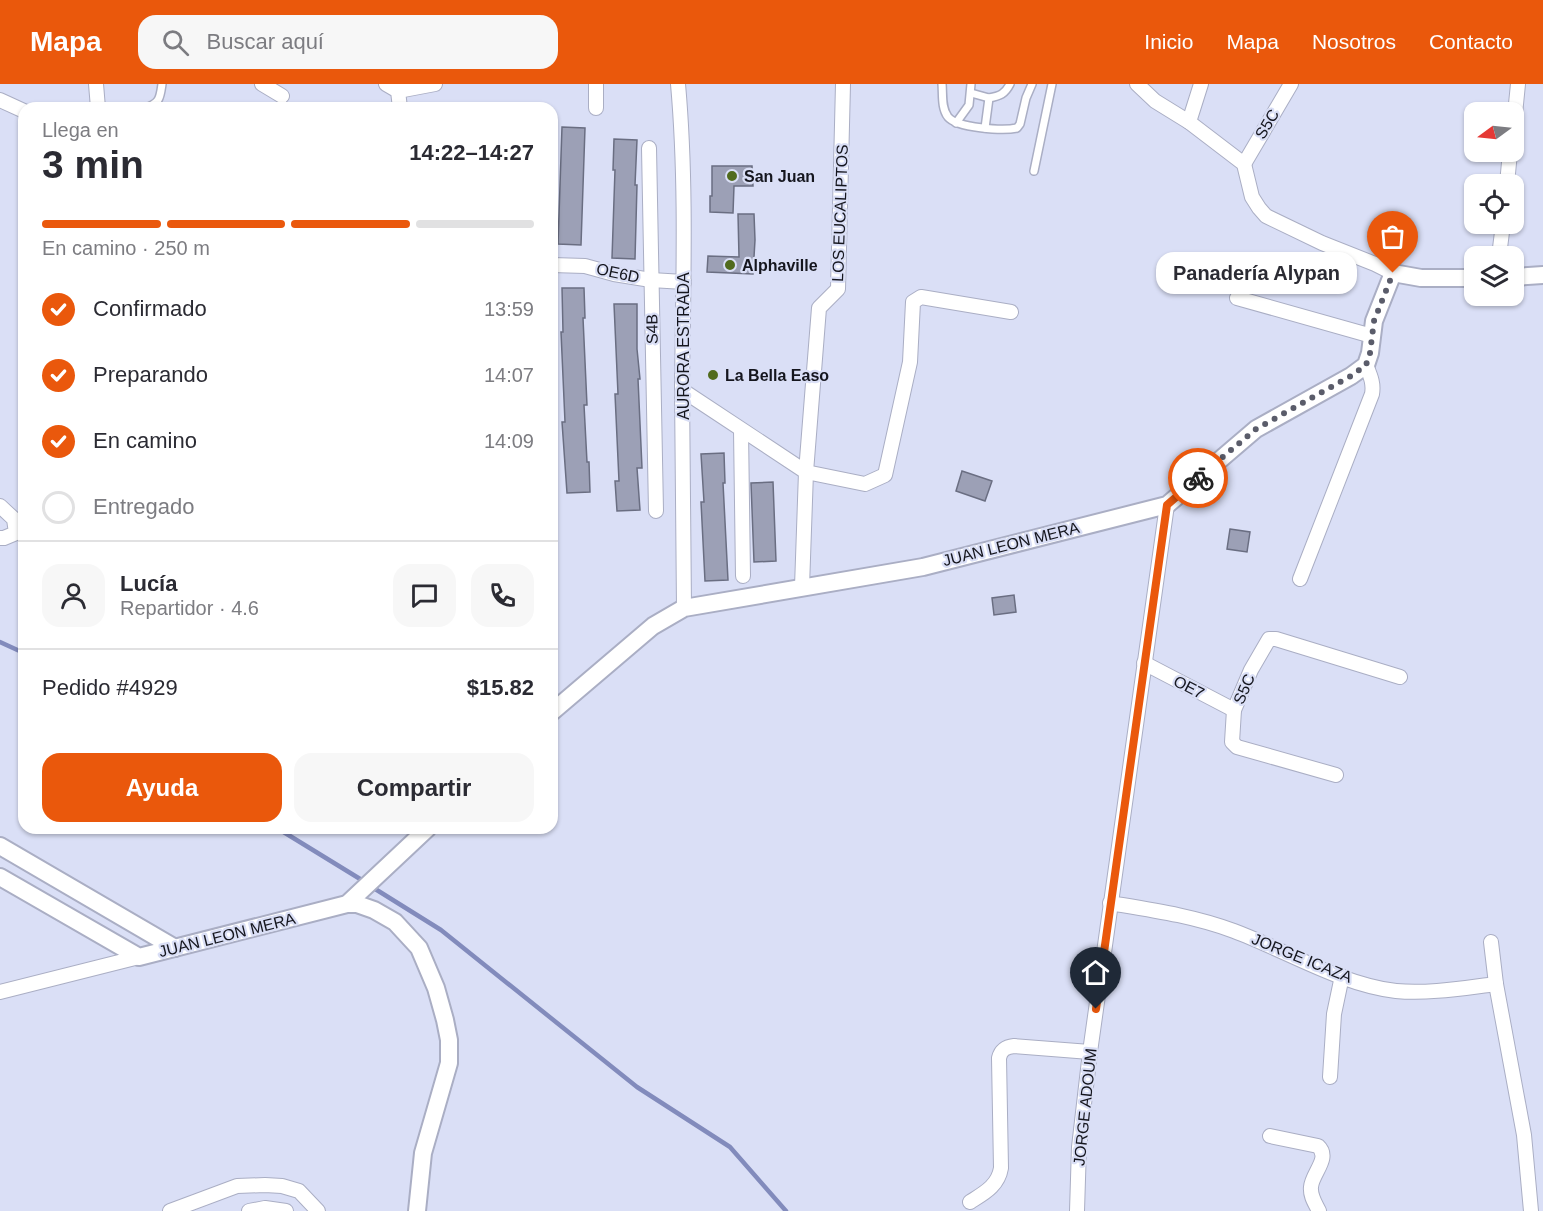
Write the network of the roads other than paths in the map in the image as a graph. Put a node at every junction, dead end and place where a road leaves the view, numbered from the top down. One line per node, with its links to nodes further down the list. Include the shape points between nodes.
1 (96, 84): 22 (street)
2 (162, 84): 23 (lane)
3 (261, 84): 19 (street)
4 (435, 84): 17 (street)
5 (596, 84): 27 (street)
6 (678, 84): 40 (street, AURORA ESTRADA)
7 (843, 84): 47 (street, LOS EUCALIPTOS, via 838,289 819,308)
8 (942, 84): 29 (lane, via 945,112)
9 (971, 84): 18 (lane)
10 (1010, 84): 20 (lane, via 1000,96)
11 (1030, 84): 30 (lane, via 1017,128)
12 (1052, 84): 33 (lane)
13 (1137, 84): 28 (street)
14 (1201, 84): 28 (street)
15 (1291, 84): 32 (street, S5C)
16 (1518, 84): 25 (street)
17 (394, 86): 24 (street)
18 (971, 93): 20 (lane); 29 (lane, via 969,105)
19 (282, 96)
20 (989, 98): 30 (lane)
21 (0, 100): 26 (street)
22 (98, 102)
23 (157, 102)
24 (398, 102)
25 (1516, 102)
26 (18, 108)
27 (596, 108)
28 (1189, 122): 32 (street)
29 (956, 123): 30 (lane)
30 (985, 128)
31 (649, 148): 39 (street, S4B)
32 (1244, 164): 35 (street, via 1252,197 1266,216)
33 (1034, 171)
34 (558, 265): 39 (street, OE6D, via 585,266)
35 (1393, 273): 38 (street, via 1420,278); 43 (street)
36 (1543, 275): 37 (street)
37 (1524, 276)
38 (1464, 278)
39 (651, 280): 40 (street, OE6D); 50 (street, S4B)
40 (684, 282): 45 (street, AURORA ESTRADA)
41 (1238, 298): 43 (street)
42 (1011, 312): 47 (street, via 921,297 913,302 910,362 885,475 865,484)
43 (1372, 336): 44 (street)
44 (1366, 365): 48 (street, JUAN LEON MERA, via 1256,429); 53 (street, via 1372,394)
45 (682, 390): 46 (street); 55 (street, AURORA ESTRADA)
46 (741, 430): 47 (street); 52 (street)
47 (806, 472): 54 (street, LOS EUCALIPTOS)
48 (1167, 505): 54 (street, JUAN LEON MERA, via 923,567); 56 (street, JORGE ADOUM)
49 (0, 506): 51 (street, via 14,519 16,533)
50 (656, 511)
51 (0, 538)
52 (743, 576)
53 (1300, 579)
54 (802, 587): 55 (street, JUAN LEON MERA)
55 (684, 608): 58 (street, JUAN LEON MERA, via 653,626)
56 (1144, 663): 59 (street, OE7); 64 (street, JORGE ADOUM)
57 (1400, 677): 59 (street, S5C, via 1269,639)
58 (558, 707)
59 (1234, 710): 60 (street, S5C, via 1232,742 1237,747)
60 (1336, 775)
61 (422, 834): 65 (street, JUAN LEON MERA)
62 (0, 846): 67 (street)
63 (0, 877): 68 (street)
64 (1110, 903): 69 (street, JORGE ICAZA, via 1180,915 1233,930); 72 (street, JORGE ADOUM)
65 (347, 904): 67 (street, JUAN LEON MERA); 80 (street, via 374,910 395,922 419,948 445,1020 449,1063 423,1153)
66 (1491, 942): 70 (street)
67 (175, 948): 68 (street, JUAN LEON MERA)
68 (140, 957): 71 (street, JUAN LEON MERA)
69 (1342, 976): 70 (street, JORGE ICAZA, via 1373,987 1415,992); 73 (street, via 1334,1014)
70 (1496, 984): 83 (street, via 1524,1135)
71 (0, 992)
72 (1090, 1052): 75 (street, via 1008,1046 1000,1053 1000,1176); 81 (street, JORGE ADOUM, via 1079,1147)
73 (1330, 1077)
74 (1270, 1136): 82 (street, via 1322,1149 1323,1158 1311,1190)
75 (970, 1202)
76 (170, 1211): 79 (street, via 237,1186 265,1185 299,1191)
77 (249, 1211): 78 (street)
78 (286, 1211)
79 (318, 1211)
80 (417, 1211)
81 (1077, 1211)
82 (1319, 1211)
83 (1531, 1211)

